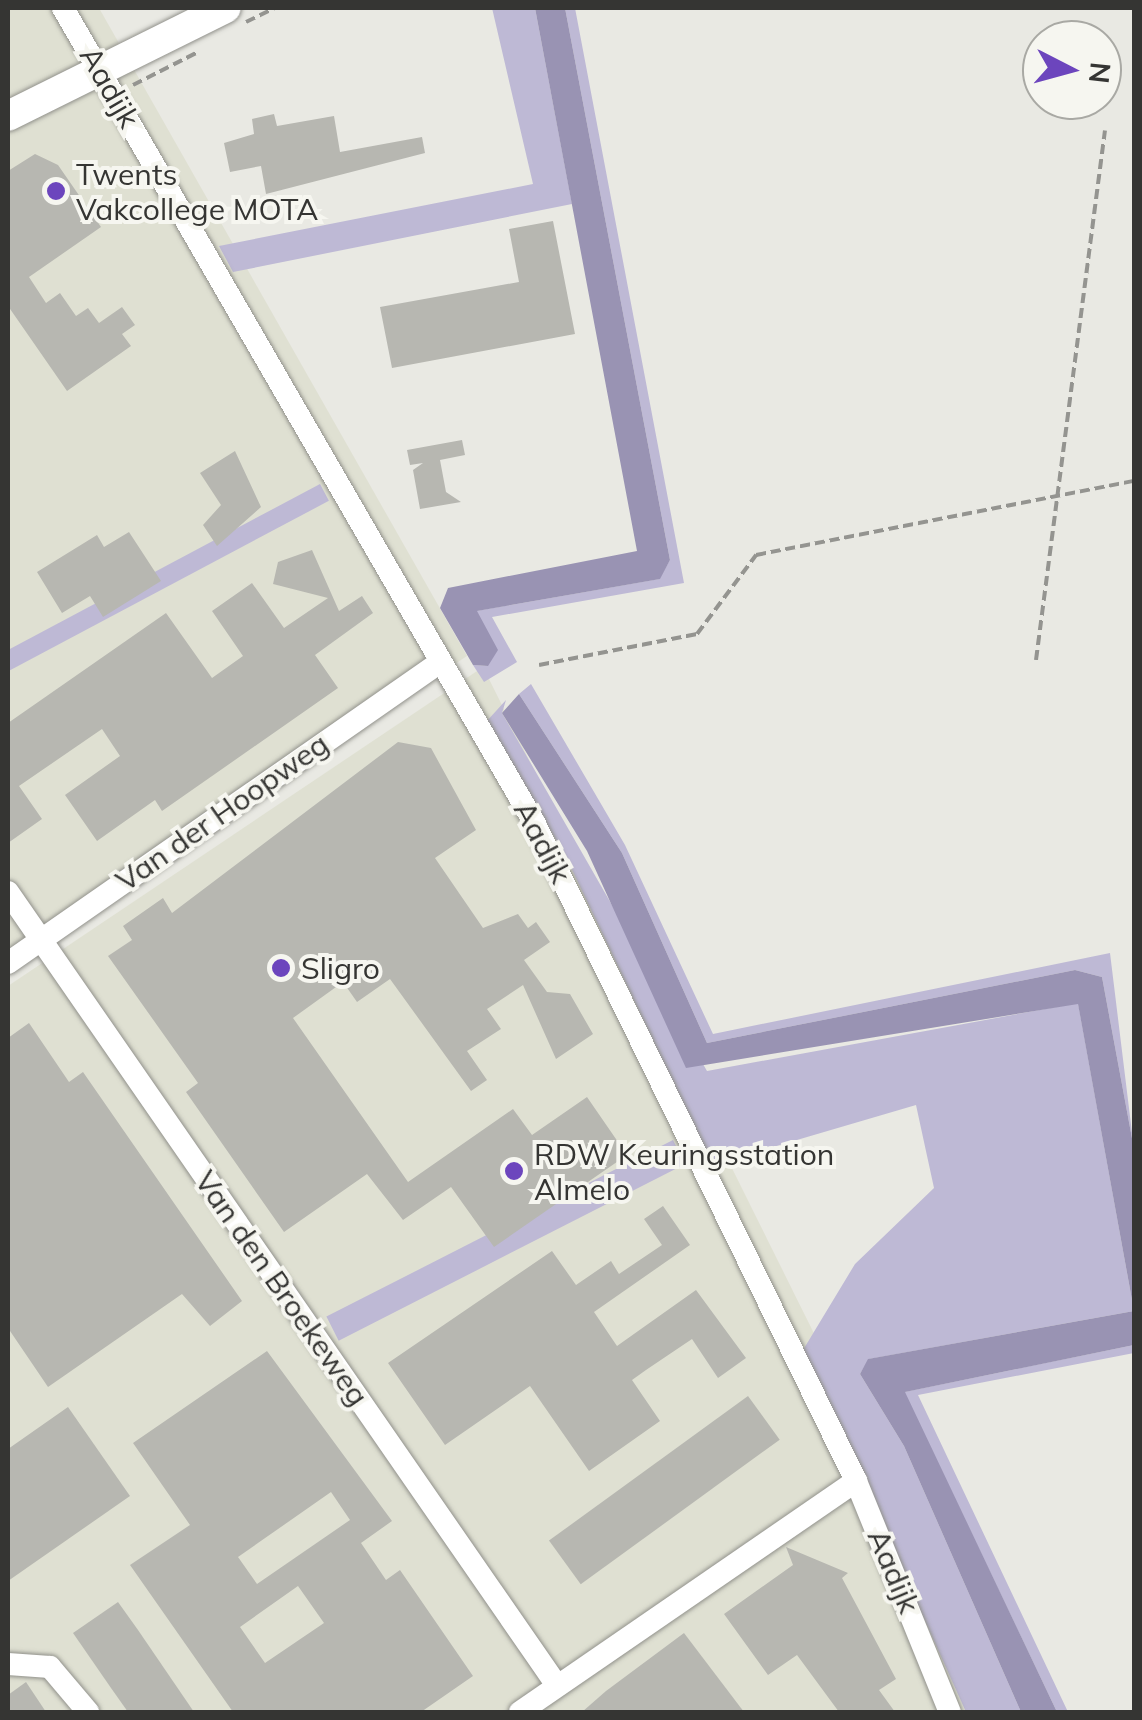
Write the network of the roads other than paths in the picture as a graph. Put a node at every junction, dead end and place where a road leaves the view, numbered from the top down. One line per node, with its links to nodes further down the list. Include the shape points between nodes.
1 (63, 8): 3 (street, Aadijk)
2 (226, 8): 3 (main road)
3 (106, 82): 4 (main road); 5 (street, Aadijk)
4 (8, 116)
5 (439, 663): 7 (street, Van der Hoopweg); 9 (street, Aadijk, via 604,958)
6 (8, 892): 7 (street, Van den Broekeweg)
7 (40, 940): 8 (street, Van der Hoopweg); 11 (street, Van den Broekeweg)
8 (8, 964)
9 (856, 1482): 11 (street); 14 (street, Aadijk)
10 (8, 1664): 12 (street, via 50,1667)
11 (556, 1684): 13 (street)
12 (88, 1712)
13 (520, 1712)
14 (950, 1712)

